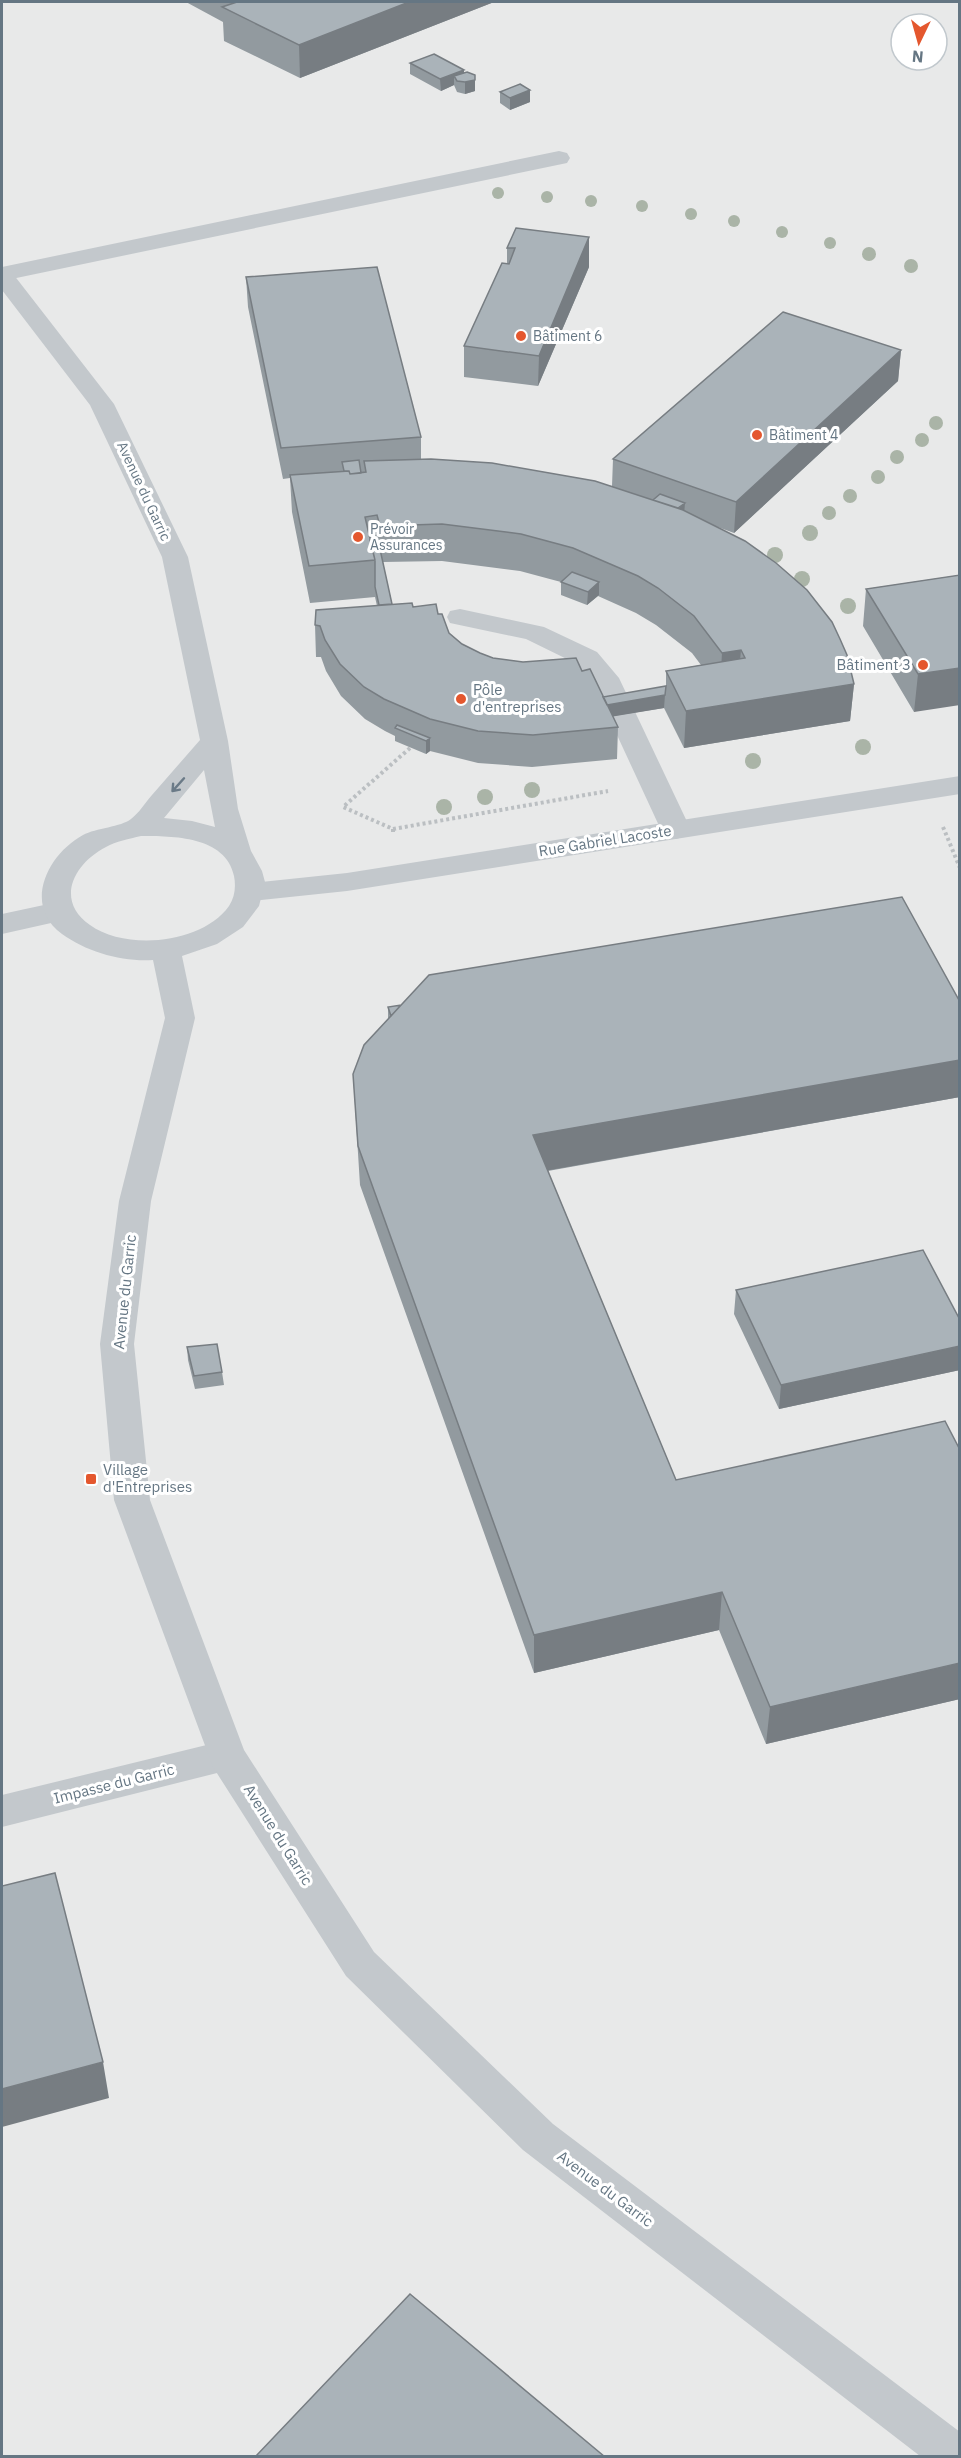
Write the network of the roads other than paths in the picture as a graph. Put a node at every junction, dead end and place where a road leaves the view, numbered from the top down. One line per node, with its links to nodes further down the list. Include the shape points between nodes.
1 (559, 158): 2 (street)
2 (2, 274): 4 (street, Avenue du Garric, via 102,404 175,557)
3 (460, 617): 7 (street, via 534,633 587,658 606,678)
4 (214, 741): 6 (street, one-way to 6); 8 (street, Avenue du Garric, via 224,809)
5 (960, 784): 7 (street, Rue Gabriel Lacoste)
6 (140, 827): 8 (street, via 182,828 212,836); 10 (street, via 99,838 69,859 55,885)
7 (676, 830): 9 (street, Rue Gabriel Lacoste, via 347,882)
8 (236, 851): 9 (street, via 249,870)
9 (251, 891): 12 (street, via 237,918 207,939)
10 (58, 912): 11 (street); 12 (street, via 75,930 100,944 132,951)
11 (2, 924)
12 (166, 950): 13 (street, Avenue du Garric, via 180,1018 135,1200 117,1344 132,1500)
13 (227, 1756): 14 (street, Impasse du Garric); 15 (street, Avenue du Garric, via 360,1964 538,2137)
14 (2, 1811)
15 (955, 2457)

